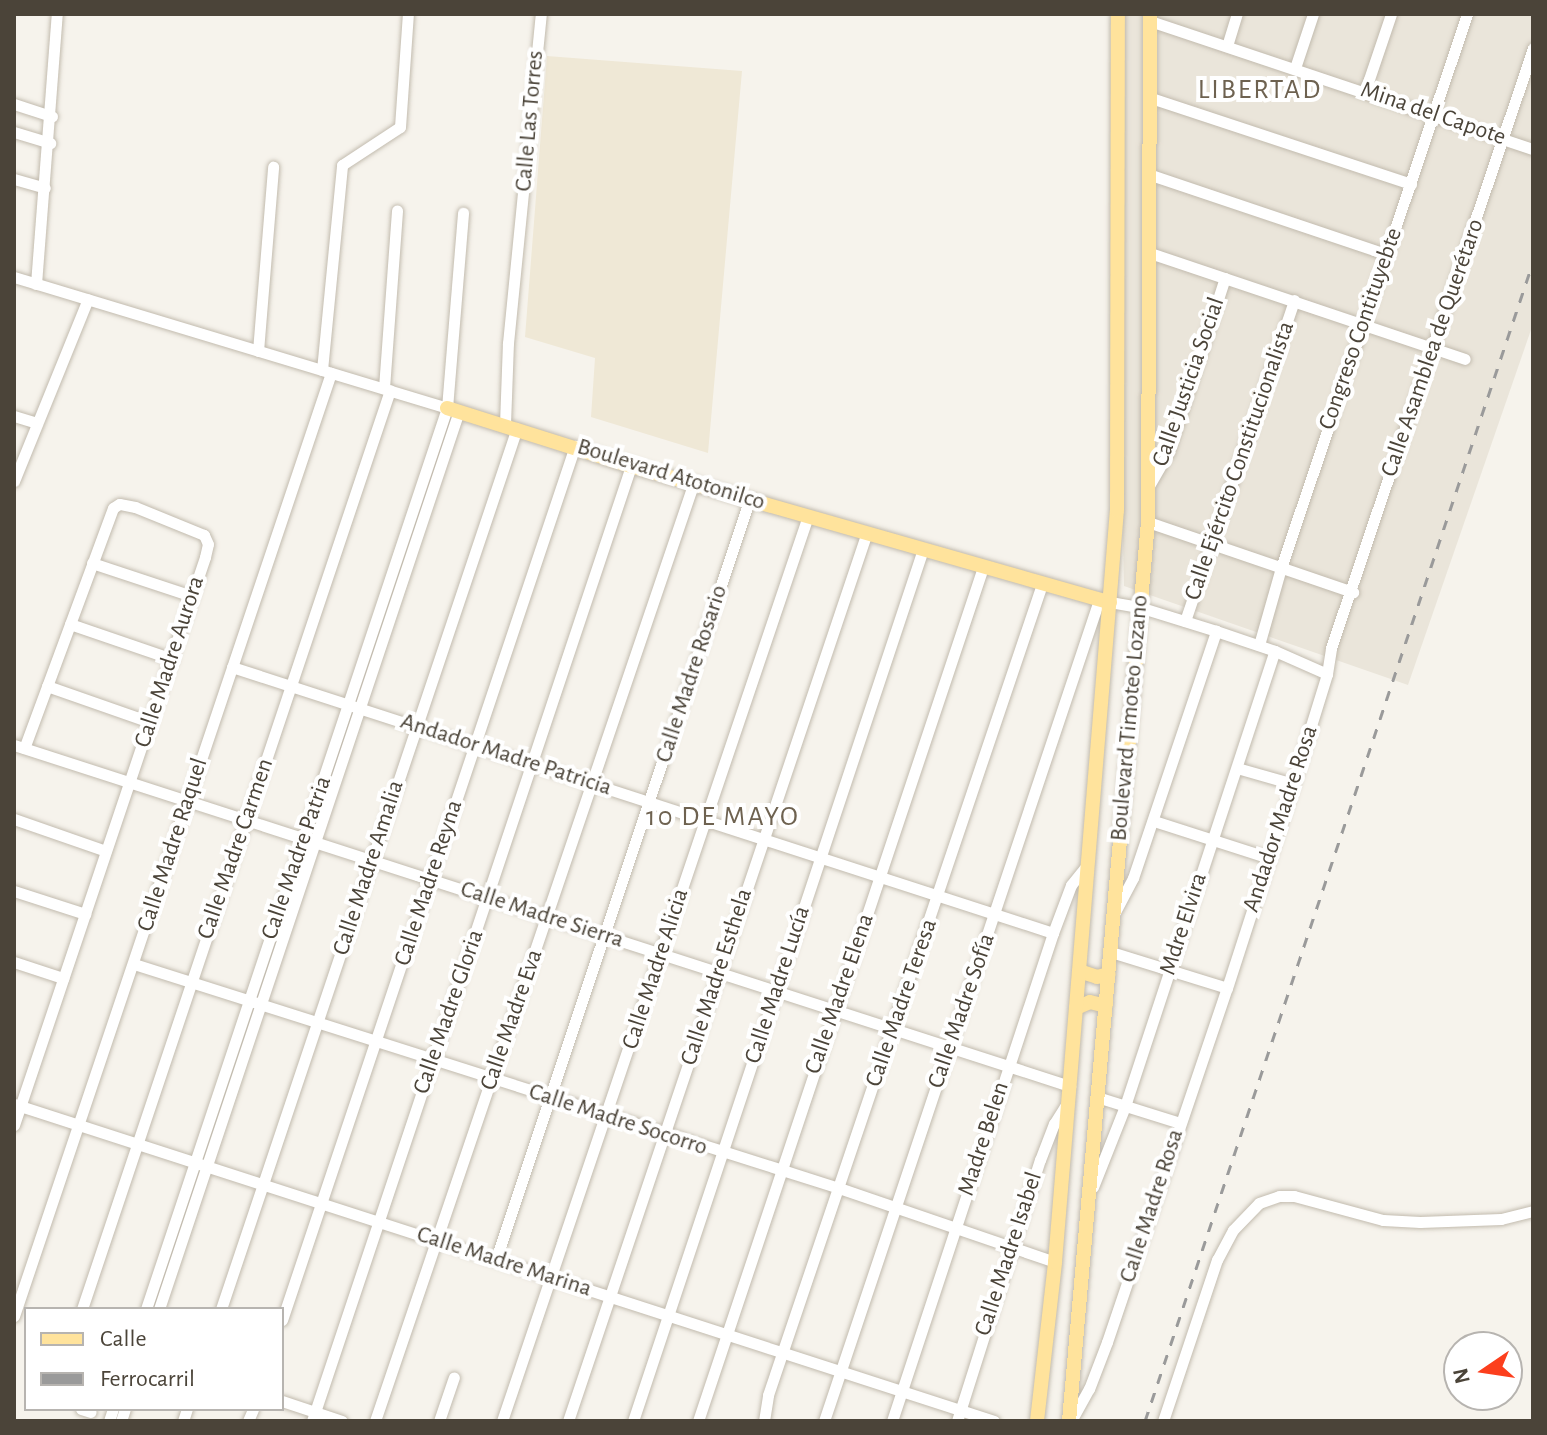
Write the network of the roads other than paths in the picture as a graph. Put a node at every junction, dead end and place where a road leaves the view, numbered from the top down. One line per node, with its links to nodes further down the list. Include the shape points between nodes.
1 (57, 14): 17 (street)
2 (408, 14): 41 (street, Calle Madre Raquel, via 400,127 346,161 339,180)
3 (541, 14): 29 (street, Calle Las Torres)
4 (1118, 14): 64 (main road, Boulevard Timoteo Lozano, via 1119,482)
5 (1237, 14): 10 (street)
6 (1313, 14): 12 (street)
7 (1391, 14): 13 (street)
8 (1467, 14): 16 (street, Congreso Contituyebte)
9 (1150, 18): 10 (street, Mina del Capote); 14 (main road, Boulevard Timoteo Lozano)
10 (1227, 46): 12 (street, Mina del Capote)
11 (1533, 48): 19 (street, Calle Asamblea de Querétaro)
12 (1295, 68): 13 (street, Mina del Capote)
13 (1365, 91): 16 (street, Mina del Capote)
14 (1151, 98): 23 (main road, Boulevard Timoteo Lozano); 25 (street)
15 (14, 104): 17 (street)
16 (1433, 114): 19 (street, Mina del Capote); 25 (street, Congreso Contituyebte)
17 (52, 116): 20 (street)
18 (14, 132): 20 (street)
19 (1503, 138): 21 (street, Mina del Capote); 38 (street, Calle Asamblea de Querétaro)
20 (50, 143): 26 (street)
21 (1533, 149)
22 (273, 167): 39 (street)
23 (1151, 175): 30 (main road, Boulevard Timoteo Lozano); 31 (street)
24 (14, 179): 26 (street)
25 (1411, 184): 31 (street, Congreso Contituyebte)
26 (45, 188): 34 (street)
27 (397, 210): 42 (street, Calle Madre Carmen)
28 (463, 213): 43 (street, Calle Madre Patria)
29 (520, 228): 46 (street, Calle Madre Amalia, via 508,343)
30 (1150, 253): 33 (street); 51 (main road, Boulevard Timoteo Lozano)
31 (1386, 254): 37 (street, Congreso Contituyebte)
32 (14, 277): 34 (street, Boulevard Atotonilco)
33 (1225, 278): 36 (street); 51 (street, Calle Justicia Social, via 1175,433)
34 (36, 284): 35 (street, Boulevard Atotonilco)
35 (88, 299): 39 (street, Boulevard Atotonilco); 45 (street)
36 (1294, 300): 37 (street); 56 (street, Calle Ejército Constitucionalista)
37 (1362, 323): 38 (street); 60 (street, Congreso Contituyebte)
38 (1435, 349): 40 (street); 62 (street, Calle Asamblea de Querétaro)
39 (258, 351): 41 (street, Boulevard Atotonilco)
40 (1465, 359)
41 (327, 371): 42 (street, Boulevard Atotonilco); 73 (street, Calle Madre Raquel)
42 (387, 389): 43 (street, Boulevard Atotonilco); 76 (street, Calle Madre Carmen)
43 (453, 409): 46 (main road, Boulevard Atotonilco); 77 (street, Calle Madre Patria)
44 (14, 416): 45 (street)
45 (37, 423): 49 (street)
46 (511, 426): 47 (main road, Boulevard Atotonilco); 79 (street, Calle Madre Amalia)
47 (575, 446): 48 (main road, Boulevard Atotonilco); 80 (street, Calle Madre Reyna)
48 (631, 466): 50 (main road, Boulevard Atotonilco); 82 (street, Calle Madre Gloria)
49 (14, 481)
50 (694, 482): 52 (main road, Boulevard Atotonilco); 85 (street, Calle Madre Eva)
51 (1150, 484): 54 (main road, Boulevard Timoteo Lozano)
52 (750, 498): 53 (main road, Boulevard Atotonilco); 87 (street, Calle Madre Rosario)
53 (808, 516): 55 (main road, Boulevard Atotonilco); 90 (street, Calle Madre Alicia)
54 (1148, 522): 56 (street); 65 (main road, Boulevard Timoteo Lozano)
55 (867, 532): 57 (main road, Boulevard Atotonilco); 93 (street, Calle Madre Esthela)
56 (1213, 544): 60 (street); 66 (street, Calle Ejército Constitucionalista)
57 (923, 549): 59 (main road, Boulevard Atotonilco); 97 (street, Calle Madre Lucía)
58 (92, 563): 63 (street); 63 (street, Calle Madre Aurora, via 113,508 135,507 199,531 207,539); 67 (street, Calle Madre Aurora)
59 (983, 567): 61 (main road, Boulevard Atotonilco); 101 (street, Calle Madre Elena)
60 (1281, 568): 62 (street); 69 (street, Congreso Contituyebte)
61 (1042, 584): 64 (main road, Boulevard Atotonilco); 104 (street, Calle Madre Teresa)
62 (1353, 592): 70 (street, Calle Asamblea de Querétaro)
63 (192, 596): 72 (street, Calle Madre Aurora)
64 (1105, 601): 65 (street, Boulevard Atotonilco); 100 (main road, Boulevard Timoteo Lozano); 107 (street, Calle Madre Sofía)
65 (1139, 607): 66 (street, Boulevard Atotonilco); 108 (main road, Boulevard Timoteo Lozano)
66 (1185, 621): 68 (street, Boulevard Atotonilco)
67 (70, 624): 72 (street); 75 (street, Calle Madre Aurora)
68 (1216, 631): 69 (street, Boulevard Atotonilco); 92 (street)
69 (1259, 645): 71 (street, Boulevard Atotonilco)
70 (1331, 648): 74 (street, Andador Madre Rosa)
71 (1275, 651): 74 (street, Boulevard Atotonilco); 83 (street, Mdre Elvira)
72 (172, 659): 78 (street, Calle Madre Aurora)
73 (232, 667): 76 (street, Andador Madre Patricia); 88 (street, Calle Madre Raquel)
74 (1327, 674): 86 (street, Andador Madre Rosa)
75 (47, 686): 78 (street); 81 (street, Calle Madre Aurora)
76 (292, 686): 77 (street, Andador Madre Patricia); 91 (street, Calle Madre Carmen)
77 (354, 707): 79 (street, Andador Madre Patricia); 95 (street, Calle Madre Patria)
78 (150, 722): 84 (street, Calle Madre Aurora)
79 (417, 725): 80 (street, Andador Madre Patricia); 99 (street, Calle Madre Amalia)
80 (474, 746): 82 (street, Andador Madre Patricia); 102 (street, Calle Madre Reyna)
81 (19, 747): 84 (street, Calle Madre Sierra)
82 (533, 765): 85 (street, Andador Madre Patricia); 105 (street, Calle Madre Gloria)
83 (1237, 768): 86 (street); 94 (street, Mdre Elvira)
84 (129, 782): 88 (street, Calle Madre Sierra); 96 (street, Calle Madre Aurora)
85 (592, 783): 87 (street, Andador Madre Patricia); 109 (street, Calle Madre Eva)
86 (1293, 784): 98 (street, Andador Madre Rosa)
87 (649, 800): 90 (street, Andador Madre Patricia); 111 (street, Calle Madre Rosario)
88 (187, 802): 91 (street, Calle Madre Sierra); 115 (street, Calle Madre Raquel)
89 (14, 819): 96 (street)
90 (704, 819): 93 (street, Andador Madre Patricia); 112 (street, Calle Madre Alicia)
91 (245, 820): 95 (street, Calle Madre Sierra); 121 (street, Calle Madre Carmen)
92 (1154, 821): 94 (street); 108 (street, via 1125,898)
93 (763, 838): 97 (street, Andador Madre Patricia); 116 (street, Calle Madre Esthela)
94 (1212, 840): 98 (street); 118 (street, Mdre Elvira)
95 (309, 841): 99 (street, Calle Madre Sierra); 124 (street, Calle Madre Patria)
96 (106, 851): 106 (street, Calle Madre Aurora)
97 (820, 856): 101 (street, Andador Madre Patricia); 123 (street, Calle Madre Lucía)
98 (1269, 858): 122 (street, Andador Madre Rosa)
99 (372, 861): 102 (street, Calle Madre Sierra); 128 (street, Calle Madre Amalia)
100 (1088, 864): 110 (street, Madre Belen, via 1071,885); 117 (main road, Boulevard Timoteo Lozano)
101 (880, 876): 104 (street, Andador Madre Patricia); 127 (street, Calle Madre Elena)
102 (429, 880): 105 (street, Calle Madre Sierra); 130 (street, Calle Madre Reyna)
103 (14, 891): 106 (street)
104 (939, 896): 107 (street, Andador Madre Patricia); 129 (street, Calle Madre Teresa)
105 (488, 898): 109 (street, Calle Madre Sierra); 132 (street, Calle Madre Gloria)
106 (85, 914): 120 (street, Calle Madre Aurora)
107 (996, 914): 110 (street, Andador Madre Patricia); 131 (street, Calle Madre Sofía)
108 (1113, 915): 113 (main road, Boulevard Timoteo Lozano)
109 (546, 917): 111 (street, Calle Madre Sierra); 134 (street, Calle Madre Eva)
110 (1053, 933): 133 (street, Madre Belen)
111 (602, 935): 112 (street, Calle Madre Sierra); 137 (street, Calle Madre Rosario)
112 (662, 952): 116 (street, Calle Madre Sierra); 141 (street, Calle Madre Alicia)
113 (1111, 952): 118 (street); 119 (main road, Boulevard Timoteo Lozano)
114 (14, 962): 120 (street)
115 (134, 964): 121 (street, Calle Madre Socorro); 144 (street, Calle Madre Raquel)
116 (719, 971): 123 (street, Calle Madre Sierra); 145 (street, Calle Madre Esthela)
117 (1079, 971): 119 (main road, via 1097,977); 126 (main road, Boulevard Timoteo Lozano)
118 (1168, 971): 122 (street); 140 (street, Mdre Elvira)
119 (1109, 974): 125 (main road, Boulevard Timoteo Lozano)
120 (63, 978): 139 (street, Calle Madre Aurora)
121 (192, 981): 124 (street, Calle Madre Socorro); 146 (street, Calle Madre Carmen)
122 (1227, 988): 142 (street, Calle Madre Rosa)
123 (777, 990): 127 (street, Calle Madre Sierra); 147 (street, Calle Madre Lucía)
124 (254, 1002): 128 (street, Calle Madre Socorro); 148 (street, Calle Madre Patria)
125 (1106, 1006): 126 (main road, via 1090,1002); 136 (main road, Boulevard Timoteo Lozano)
126 (1076, 1008): 135 (main road, Boulevard Timoteo Lozano)
127 (833, 1010): 129 (street, Calle Madre Sierra); 149 (street, Calle Madre Elena)
128 (318, 1023): 130 (street, Calle Madre Socorro); 150 (street, Calle Madre Amalia)
129 (891, 1030): 131 (street, Calle Madre Sierra); 151 (street, Calle Madre Teresa)
130 (376, 1042): 132 (street, Calle Madre Socorro); 153 (street, Calle Madre Reyna)
131 (949, 1049): 133 (street, Calle Madre Sierra); 154 (street, Calle Madre Sofía)
132 (433, 1060): 134 (street, Calle Madre Socorro); 156 (street, Calle Madre Gloria)
133 (1007, 1067): 135 (street, Calle Madre Sierra); 157 (street, Madre Belen)
134 (492, 1079): 137 (street, Calle Madre Socorro); 158 (street, Calle Madre Eva)
135 (1070, 1086): 138 (main road, Boulevard Timoteo Lozano)
136 (1097, 1097): 140 (street); 152 (main road, Boulevard Timoteo Lozano)
137 (550, 1098): 141 (street, Calle Madre Socorro); 160 (street, Calle Madre Rosario)
138 (1068, 1102): 159 (street, Calle Madre Isabel, via 1044,1149); 161 (main road, Boulevard Timoteo Lozano)
139 (17, 1105): 143 (street, Calle Madre Aurora); 144 (street, Calle Madre Marina)
140 (1125, 1106): 142 (street); 152 (street, Mdre Elvira)
141 (608, 1117): 145 (street, Calle Madre Socorro); 162 (street, Calle Madre Alicia)
142 (1180, 1123): 191 (street, Calle Madre Rosa, via 1107,1342)
143 (14, 1125)
144 (80, 1125): 146 (street, Calle Madre Marina); 169 (street, Calle Madre Raquel)
145 (666, 1133): 147 (street, Calle Madre Socorro); 163 (street, Calle Madre Esthela)
146 (137, 1144): 148 (street, Calle Madre Marina); 164 (street, Calle Madre Carmen)
147 (721, 1153): 149 (street, Calle Madre Socorro); 170 (street, Calle Madre Lucía)
148 (201, 1164): 150 (street, Calle Madre Marina); 165 (street, Calle Madre Patria); 166 (street, Calle Madre Patria)
149 (781, 1170): 151 (street, Calle Madre Socorro); 171 (street, Calle Madre Elena)
150 (262, 1183): 153 (street, Calle Madre Marina); 167 (street, Calle Madre Amalia)
151 (839, 1188): 154 (street, Calle Madre Socorro); 172 (street, Calle Madre Teresa)
152 (1090, 1195): 191 (main road, Boulevard Timoteo Lozano)
153 (321, 1202): 156 (street, Calle Madre Marina); 168 (street, Calle Madre Reyna)
154 (896, 1209): 157 (street, Calle Madre Socorro); 173 (street, Calle Madre Sofía)
155 (1533, 1211): 192 (street, via 1501,1219 1383,1220 1309,1200 1267,1199 1250,1211 1224,1245)
156 (378, 1222): 158 (street, Calle Madre Marina); 178 (street, Calle Madre Gloria)
157 (955, 1229): 159 (street, Calle Madre Socorro); 175 (street, Madre Belen)
158 (437, 1240): 160 (street, Calle Madre Marina); 180 (street, Calle Madre Eva)
159 (1011, 1247): 161 (street, Calle Madre Socorro); 177 (street, Calle Madre Isabel)
160 (496, 1259): 162 (street, Calle Madre Marina)
161 (1055, 1262): 190 (main road, Boulevard Timoteo Lozano)
162 (552, 1277): 163 (street, Calle Madre Marina); 182 (street, Calle Madre Alicia)
163 (610, 1296): 170 (street, Calle Madre Marina); 183 (street, Calle Madre Esthela)
164 (83, 1307)
165 (147, 1307)
166 (160, 1307)
167 (222, 1307)
168 (284, 1314)
169 (14, 1315)
170 (666, 1316): 171 (street, Calle Madre Marina); 184 (street, Calle Madre Lucía)
171 (725, 1335): 172 (street, Calle Madre Marina); 185 (street, Calle Madre Elena)
172 (783, 1353): 173 (street, Calle Madre Marina); 186 (street, Calle Madre Teresa)
173 (841, 1370): 175 (street, Calle Madre Marina); 187 (street, Calle Madre Sofía)
174 (454, 1377): 181 (street)
175 (902, 1391): 177 (street, Calle Madre Marina); 188 (street, Madre Belen)
176 (284, 1402): 178 (street)
177 (958, 1415): 189 (street, Calle Madre Marina)
178 (313, 1416): 179 (street)
179 (342, 1421)
180 (375, 1421)
181 (439, 1421)
182 (502, 1421)
183 (568, 1421)
184 (633, 1421)
185 (698, 1421)
186 (764, 1421)
187 (824, 1421)
188 (892, 1421)
189 (994, 1421)
190 (1037, 1421)
191 (1070, 1421)
192 (1163, 1421)

